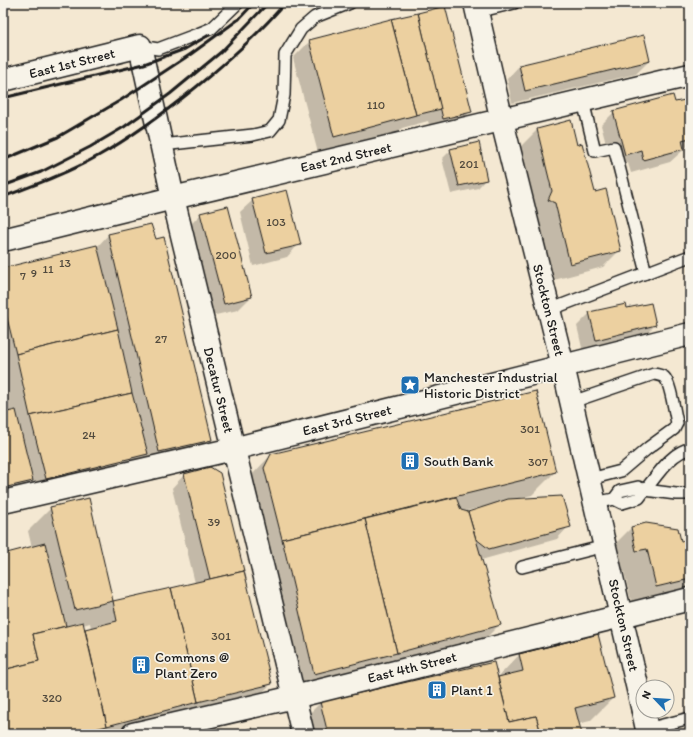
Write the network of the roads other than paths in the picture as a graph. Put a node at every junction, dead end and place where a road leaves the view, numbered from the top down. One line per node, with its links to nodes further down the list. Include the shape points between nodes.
1 (238, 3): 5 (lane, via 212,28 158,49)
2 (350, 3): 10 (lane, via 315,17 301,29 285,55 284,95 279,120 270,131)
3 (514, 3): 4 (lane)
4 (476, 8): 9 (street, Stockton Street)
5 (140, 46): 7 (street, East 1st Street); 10 (street, Decatur Street)
6 (690, 75): 8 (street, East 2nd Street)
7 (3, 80)
8 (583, 101): 9 (street, East 2nd Street); 14 (lane, via 595,151 614,146)
9 (502, 120): 11 (street, East 2nd Street); 15 (street, Stockton Street)
10 (162, 145): 11 (street, Decatur Street)
11 (173, 198): 12 (street, East 2nd Street); 19 (street, Decatur Street)
12 (3, 240)
13 (690, 256): 14 (lane)
14 (646, 273): 15 (lane)
15 (549, 310): 17 (street, Stockton Street)
16 (690, 334): 17 (street, East 3rd Street)
17 (563, 366): 18 (street, Stockton Street); 19 (street, East 3rd Street)
18 (572, 402): 21 (street, Stockton Street); 21 (lane, via 654,374 665,377 668,383 677,423 674,429 621,471)
19 (233, 449): 25 (street, East 3rd Street); 30 (street, Decatur Street)
20 (690, 450): 22 (lane, via 671,459)
21 (590, 479): 24 (street, Stockton Street)
22 (645, 490): 23 (lane); 24 (lane, via 640,498 622,503)
23 (690, 494)
24 (604, 501): 26 (street, Stockton Street)
25 (3, 502)
26 (605, 546): 27 (lane); 29 (street, Stockton Street)
27 (522, 567)
28 (690, 598): 29 (street, East 4th Street)
29 (622, 616): 30 (street, East 4th Street); 32 (street, Stockton Street)
30 (294, 696): 33 (street, East 4th Street); 34 (street, Decatur Street)
31 (690, 718): 32 (lane)
32 (645, 721)
33 (133, 734)
34 (303, 734)

